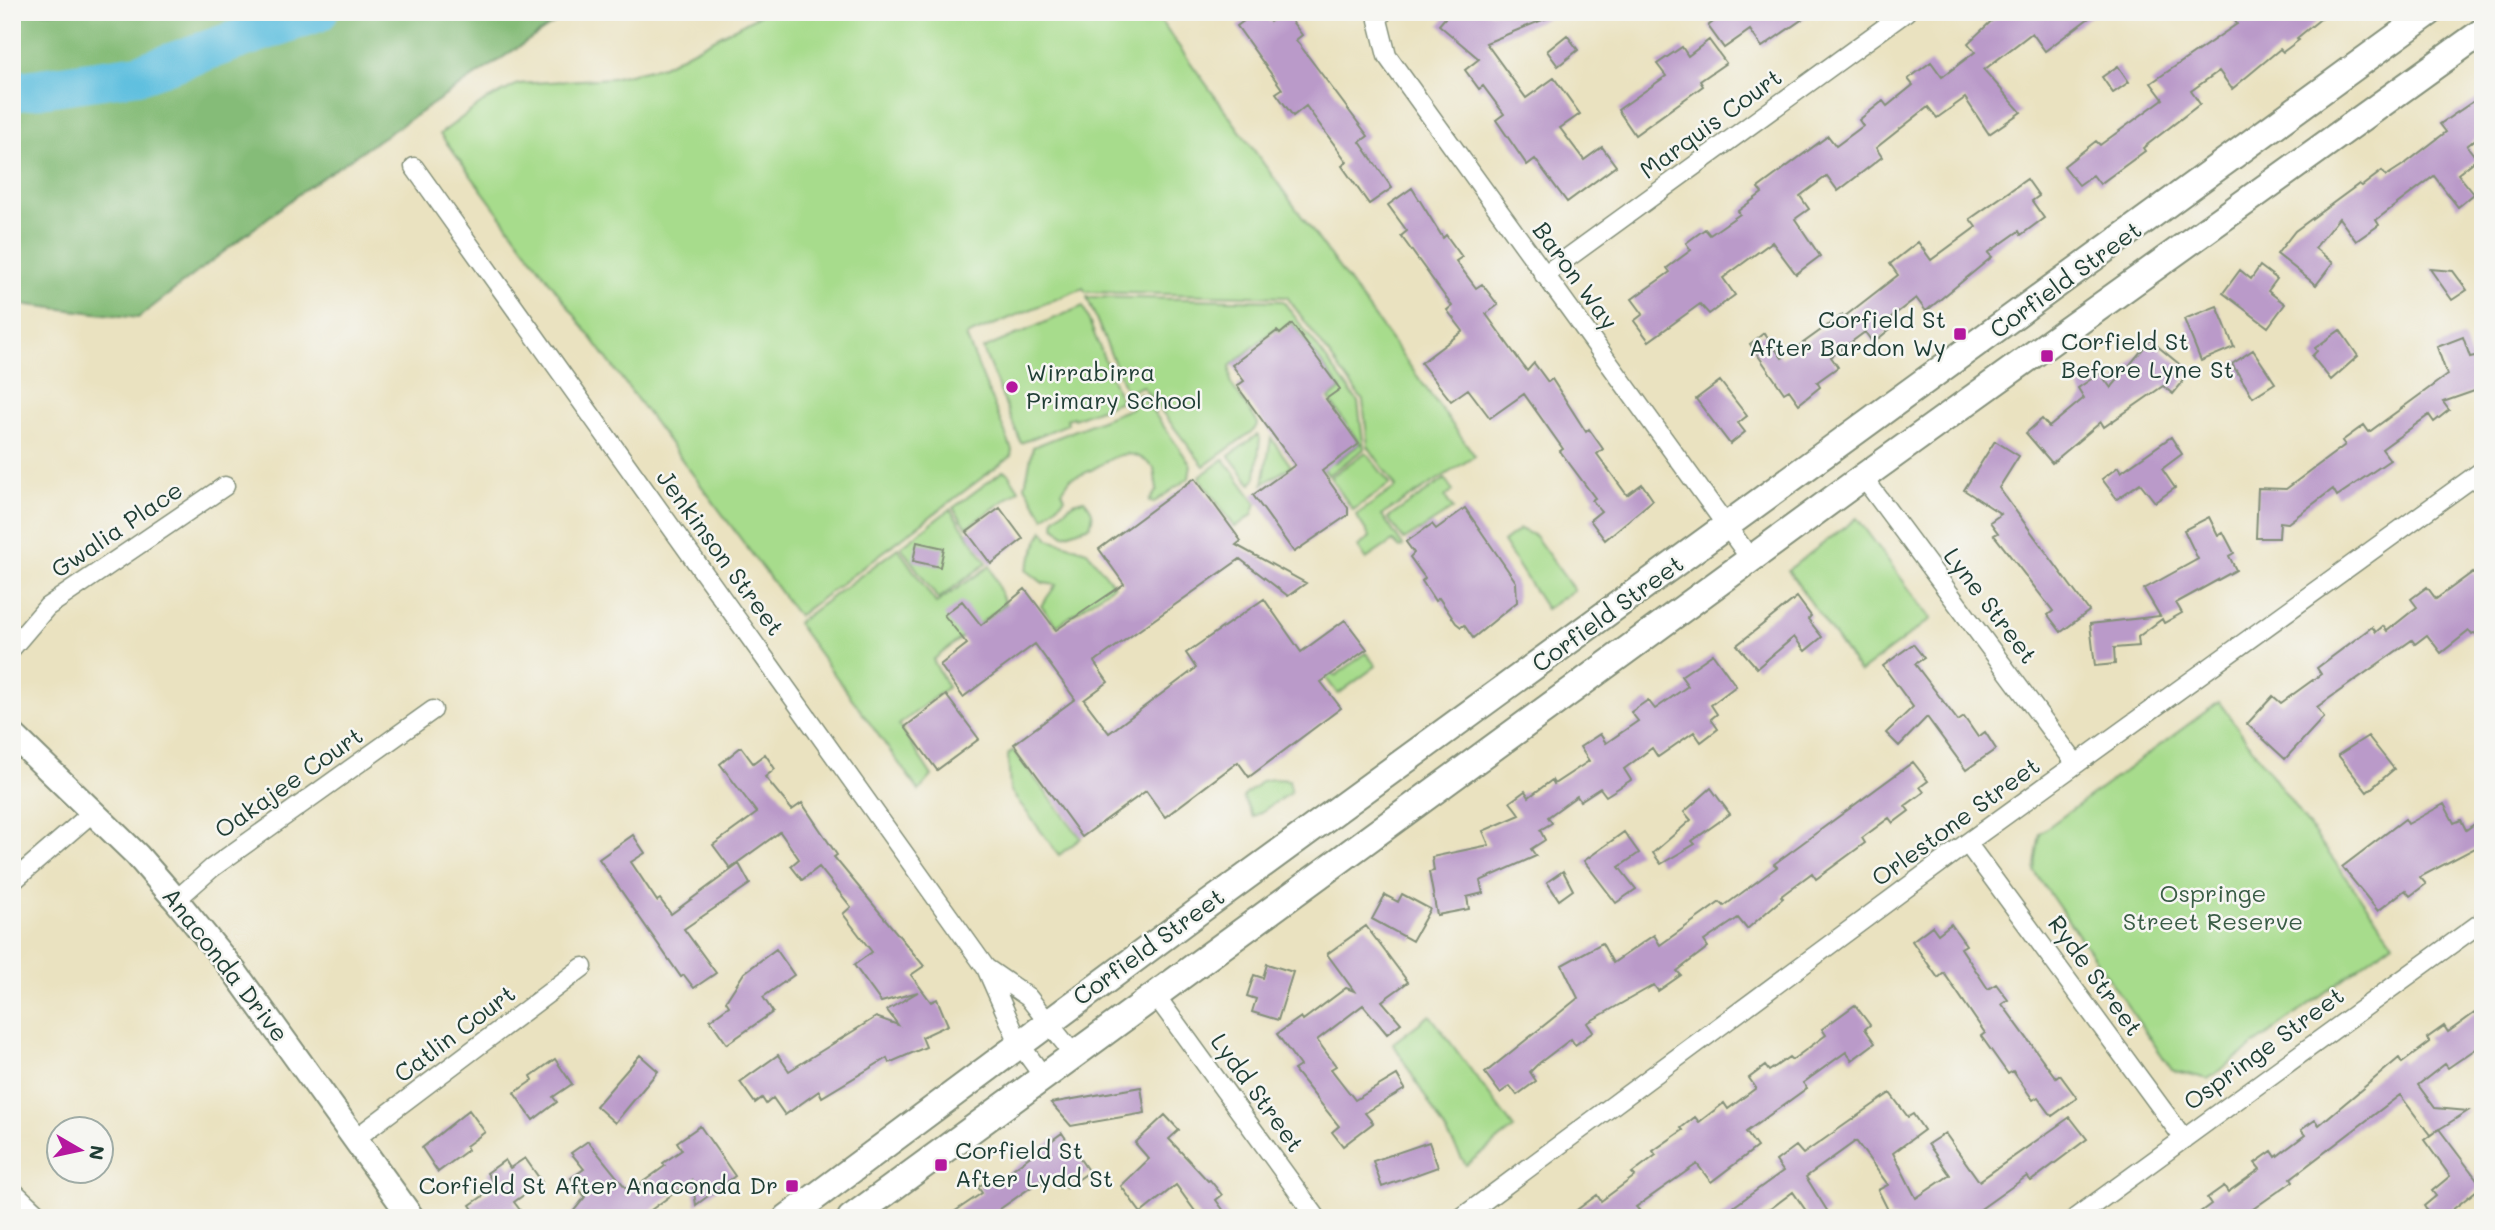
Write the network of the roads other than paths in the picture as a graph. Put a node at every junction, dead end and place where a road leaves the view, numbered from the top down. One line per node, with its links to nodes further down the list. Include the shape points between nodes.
1 (1383, 12): 6 (street, Baron Way, via 1378,20 1387,56)
2 (1906, 12): 6 (street, Marquis Court)
3 (2430, 12): 10 (main road, Corfield Street)
4 (2483, 31): 8 (main road, Corfield Street)
5 (414, 167): 22 (street, Jenkinson Street)
6 (1544, 275): 10 (street, Baron Way)
7 (2483, 470): 15 (street, Orlestone Street)
8 (1864, 477): 11 (main road, Corfield Street); 15 (street, Lyne Street)
9 (225, 486): 12 (street, Gwalia Place, via 47,607)
10 (1726, 525): 11 (street, Baron Way); 24 (main road, Corfield Street)
11 (1752, 561): 23 (main road, Corfield Street)
12 (12, 648)
13 (433, 710): 19 (street, Oakajee Court, via 212,868)
14 (12, 734): 16 (main road, Anaconda Drive)
15 (2077, 764): 17 (street, Orlestone Street)
16 (93, 812): 18 (street); 19 (main road, Anaconda Drive)
17 (1967, 843): 29 (street, Ryde Street); 36 (street, Orlestone Street)
18 (12, 882)
19 (176, 900): 28 (main road, Anaconda Drive)
20 (2483, 921): 29 (street, Ospringe Street)
21 (583, 967): 28 (street, Catlin Court)
22 (986, 968): 24 (street, Jenkinson Street, via 1028,997); 25 (street, Jenkinson Street)
23 (1156, 996): 26 (main road, Corfield Street); 35 (street, Lydd Street)
24 (1049, 1021): 25 (main road, Corfield Street); 26 (street, Jenkinson Street)
25 (1019, 1043): 27 (street, Jenkinson Street); 33 (main road, Corfield Street)
26 (1075, 1056): 27 (main road, Corfield Street)
27 (1045, 1079): 34 (main road, Corfield Street)
28 (356, 1138): 32 (main road, Anaconda Drive)
29 (2183, 1139): 37 (street, Ospringe Street)
30 (12, 1190): 31 (street)
31 (42, 1218)
32 (412, 1218)
33 (786, 1218)
34 (851, 1218)
35 (1317, 1218)
36 (1461, 1218)
37 (2075, 1218)

